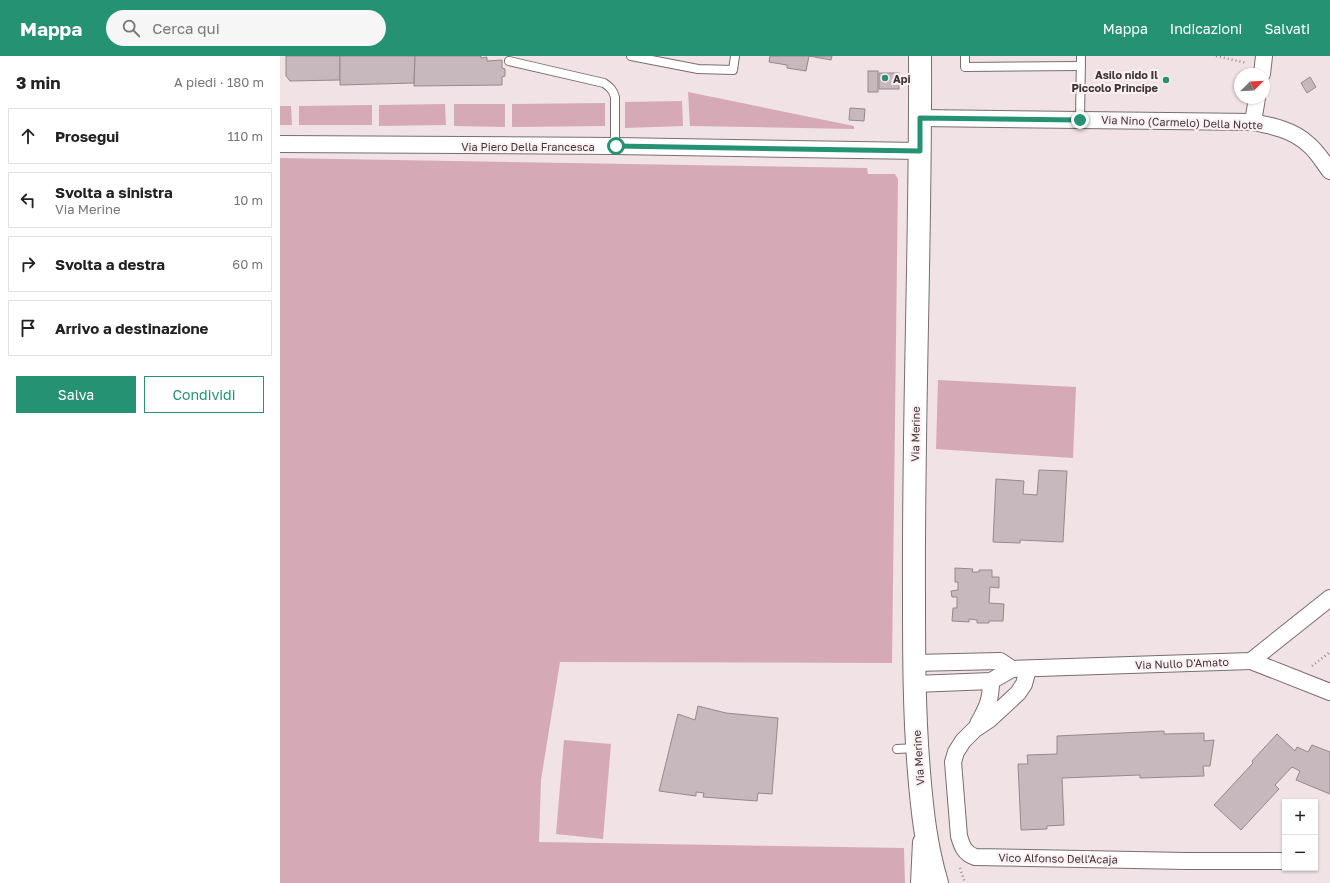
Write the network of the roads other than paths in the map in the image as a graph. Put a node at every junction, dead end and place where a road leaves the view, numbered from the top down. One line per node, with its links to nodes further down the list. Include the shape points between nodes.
1 (631, 56): 2 (lane, via 698,70 732,70)
2 (735, 56)
3 (920, 56): 9 (main road, Via Merine)
4 (965, 56): 7 (lane, via 965,67)
5 (1081, 56): 7 (lane)
6 (509, 61): 13 (lane, via 609,86 615,97)
7 (1081, 66): 10 (lane)
8 (1257, 104): 11 (street)
9 (920, 118): 10 (street, Via Nino (Carmelo) Della Notte); 14 (main road, Via Merine)
10 (1080, 120): 11 (street, Via Nino (Carmelo) Della Notte)
11 (1253, 122): 15 (street, Via Nino (Carmelo) Della Notte, via 1291,132 1309,144)
12 (280, 144): 13 (street, Via Piero Della Francesca)
13 (616, 146): 14 (street, Via Piero Della Francesca)
14 (920, 151): 20 (main road, Via Merine, via 913,546)
15 (1330, 171)
16 (1330, 598): 17 (street)
17 (1251, 661): 18 (street, Via Nullo D'Amato); 22 (street)
18 (1028, 668): 19 (street, Via Nullo D'Amato); 23 (street, Vico Alfonso Dell'Acaja, via 1024,684 1018,693 990,719)
19 (1012, 669): 20 (street, Via Nullo D'Amato, via 1000,662); 21 (street, Via Nullo D'Amato)
20 (914, 673): 21 (street, Via Nullo D'Amato); 24 (main road, Via Merine, via 907,749)
21 (991, 681): 23 (street, Vico Alfonso Dell'Acaja, via 988,707)
22 (1330, 692)
23 (975, 728): 25 (street, Vico Alfonso Dell'Acaja, via 963,741 953,762 959,836 967,854 975,857)
24 (922, 812): 26 (street); 27 (main road, Via Merine)
25 (1282, 861)
26 (920, 883)
27 (937, 883)

